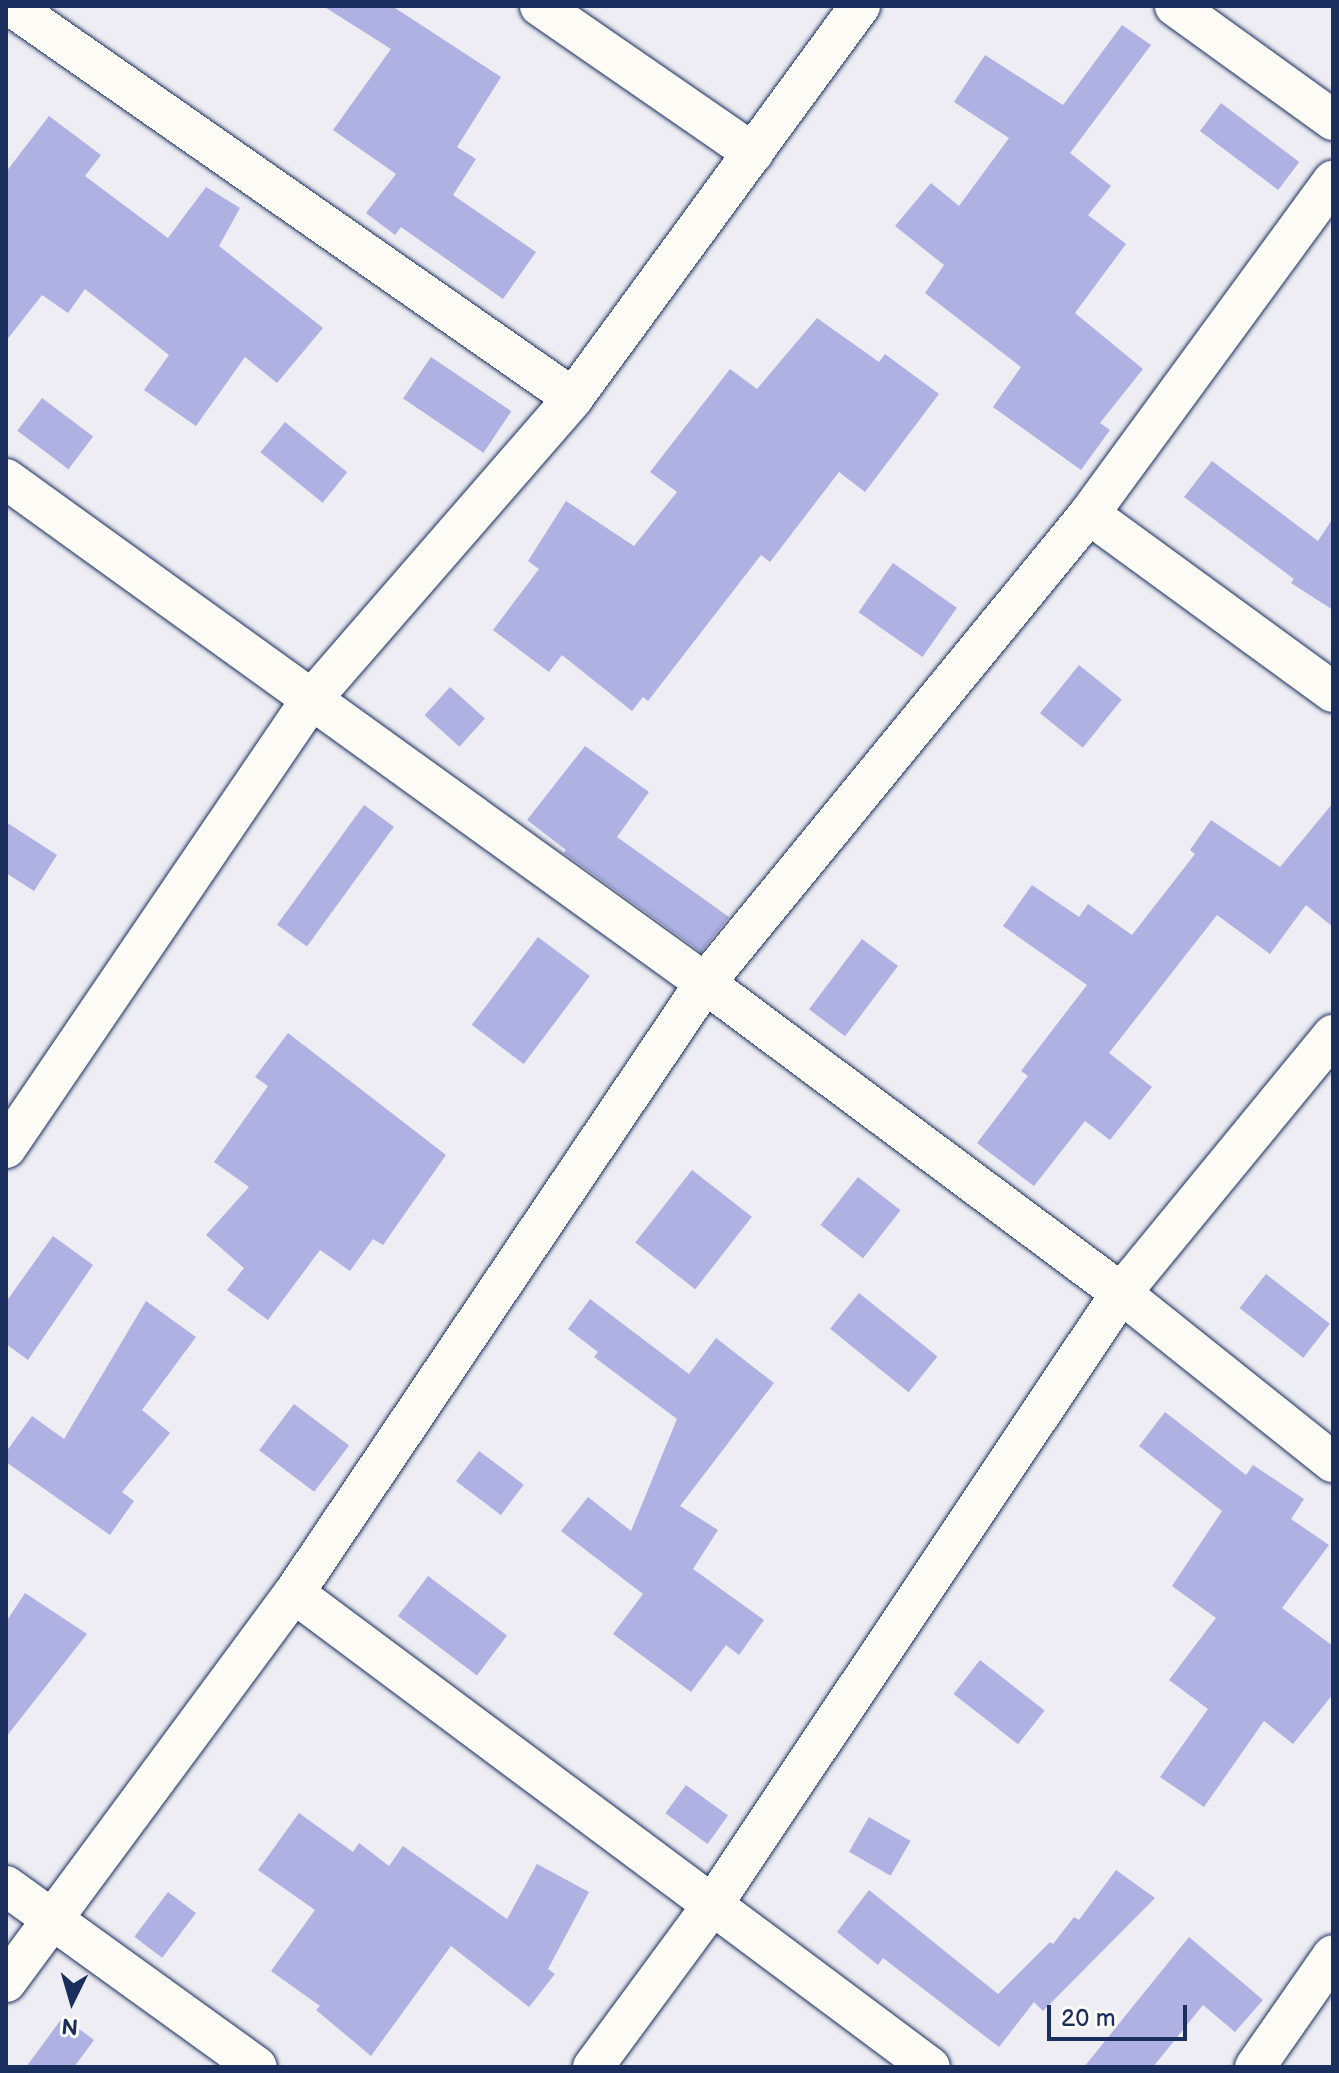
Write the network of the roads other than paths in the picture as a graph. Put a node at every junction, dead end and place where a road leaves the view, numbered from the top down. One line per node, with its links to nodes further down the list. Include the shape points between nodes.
1 (11, 6): 8 (street)
2 (540, 6): 6 (street)
3 (860, 6): 6 (street)
4 (1175, 6): 5 (street)
5 (1333, 120)
6 (753, 153): 8 (street)
7 (1333, 181): 10 (street)
8 (573, 398): 12 (street)
9 (6, 479): 12 (street)
10 (1089, 514): 11 (street); 13 (street)
11 (1333, 692)
12 (310, 701): 13 (street); 15 (street)
13 (705, 983): 16 (street); 18 (street)
14 (1333, 1035): 16 (street)
15 (6, 1148)
16 (1121, 1293): 17 (street); 20 (street)
17 (1333, 1462)
18 (294, 1593): 20 (street); 21 (street)
19 (6, 1886): 21 (street)
20 (713, 1904): 25 (street); 26 (street)
21 (52, 1919): 23 (street); 24 (street)
22 (1333, 1955): 27 (street)
23 (6, 1982)
24 (257, 2067)
25 (593, 2067)
26 (930, 2067)
27 (1255, 2067)

